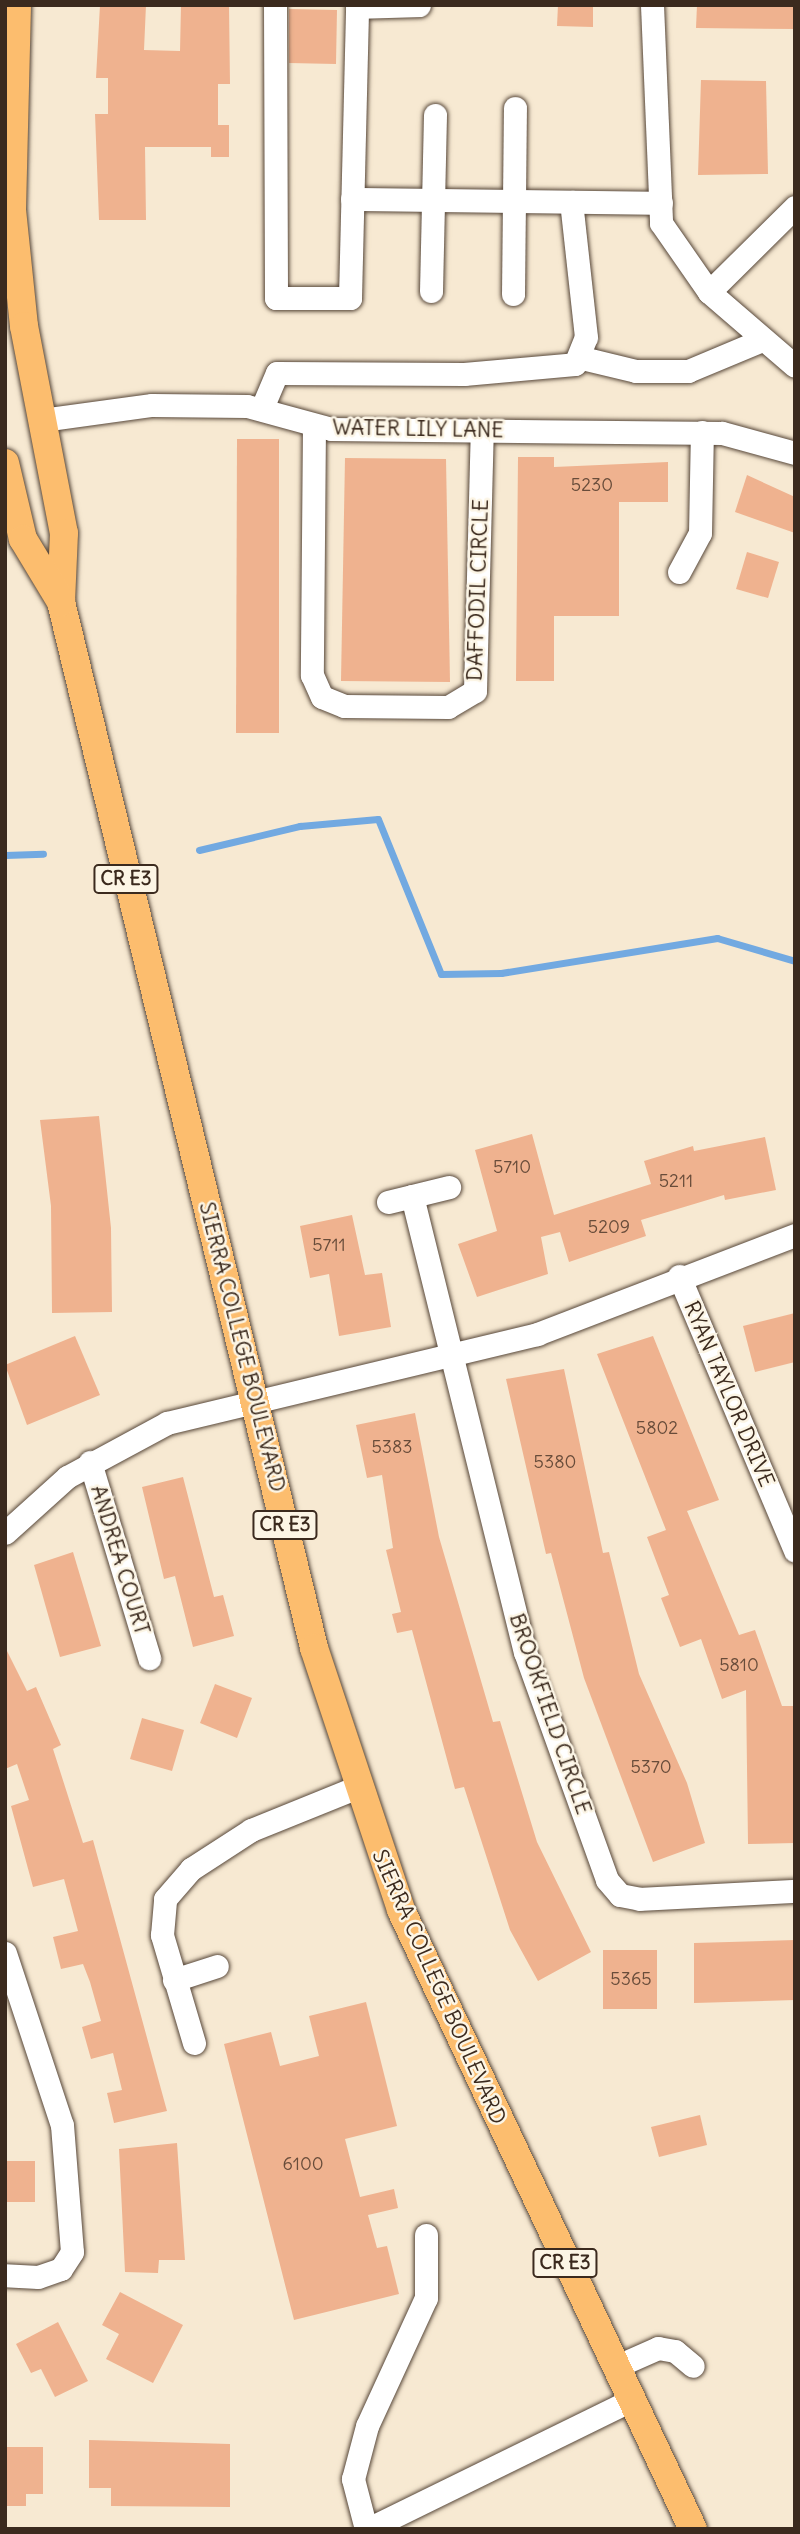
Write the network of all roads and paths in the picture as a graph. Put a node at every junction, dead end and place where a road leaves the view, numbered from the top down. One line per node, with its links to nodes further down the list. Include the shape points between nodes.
1 (17, 5): 21 (main road, SIERRA COLLEGE BOULEVARD / CR E3, via 12,210)
2 (275, 5): 8 (street, via 276,298 350,298)
3 (419, 5): 5 (street)
4 (652, 5): 12 (street)
5 (357, 6): 8 (street)
6 (514, 108): 10 (street)
7 (435, 115): 9 (street)
8 (352, 199): 9 (street)
9 (429, 200): 10 (street); 14 (street)
10 (511, 201): 11 (street); 16 (street)
11 (571, 202): 12 (street); 18 (street, via 586,337)
12 (661, 204): 15 (street, via 662,223)
13 (795, 207): 15 (street)
14 (431, 291)
15 (709, 292): 17 (street)
16 (513, 293)
17 (762, 340): 18 (street, via 688,371 636,371); 19 (street)
18 (582, 358): 20 (street, via 575,364 464,374 277,373)
19 (795, 366)
20 (262, 408): 21 (street, WATER LILY LANE, via 152,405); 22 (street, WATER LILY LANE)
21 (41, 420): 28 (main road, SIERRA COLLEGE BOULEVARD / CR E3, via 64,533)
22 (314, 425): 23 (street, WATER LILY LANE); 23 (street, DAFFODIL CIRCLE, via 312,675 321,697 344,706 448,707 475,691)
23 (482, 431): 24 (street, WATER LILY LANE)
24 (702, 432): 25 (street, WATER LILY LANE, via 754,438); 27 (street, via 700,533)
25 (795, 453)
26 (5, 463): 28 (main road, SIERRA COLLEGE BOULEVARD / CR E3, via 23,539)
27 (679, 572)
28 (61, 602): 35 (main road, SIERRA COLLEGE BOULEVARD / CR E3)
29 (449, 1187): 30 (street)
30 (412, 1196): 31 (street); 34 (street, BROOKFIELD CIRCLE)
31 (388, 1202)
32 (795, 1235): 33 (street)
33 (679, 1276): 34 (street, via 537,1334); 38 (street, RYAN TAYLOR DRIVE)
34 (451, 1356): 35 (street); 41 (street, BROOKFIELD CIRCLE, via 525,1652 607,1880 620,1895 640,1899)
35 (255, 1402): 36 (street, via 167,1423); 40 (main road, SIERRA COLLEGE BOULEVARD / CR E3)
36 (90, 1462): 37 (street); 39 (street, ANDREA COURT)
37 (5, 1533)
38 (795, 1550)
39 (149, 1658)
40 (355, 1788): 44 (street, via 251,1830 173,1885 160,1922); 49 (main road, SIERRA COLLEGE BOULEVARD / CR E3, via 438,1996)
41 (795, 1891)
42 (7, 1964): 47 (street, via 65,2137 72,2252 61,2269 38,2277)
43 (217, 1966): 44 (street)
44 (174, 1980): 45 (street)
45 (194, 2043)
46 (426, 2235): 51 (street, via 426,2298 359,2452 355,2501)
47 (5, 2275)
48 (693, 2366): 49 (street, via 675,2351 658,2348)
49 (615, 2367): 50 (main road, SIERRA COLLEGE BOULEVARD / CR E3)
50 (631, 2400): 51 (street); 52 (main road, SIERRA COLLEGE BOULEVARD / CR E3)
51 (367, 2529)
52 (693, 2529)

